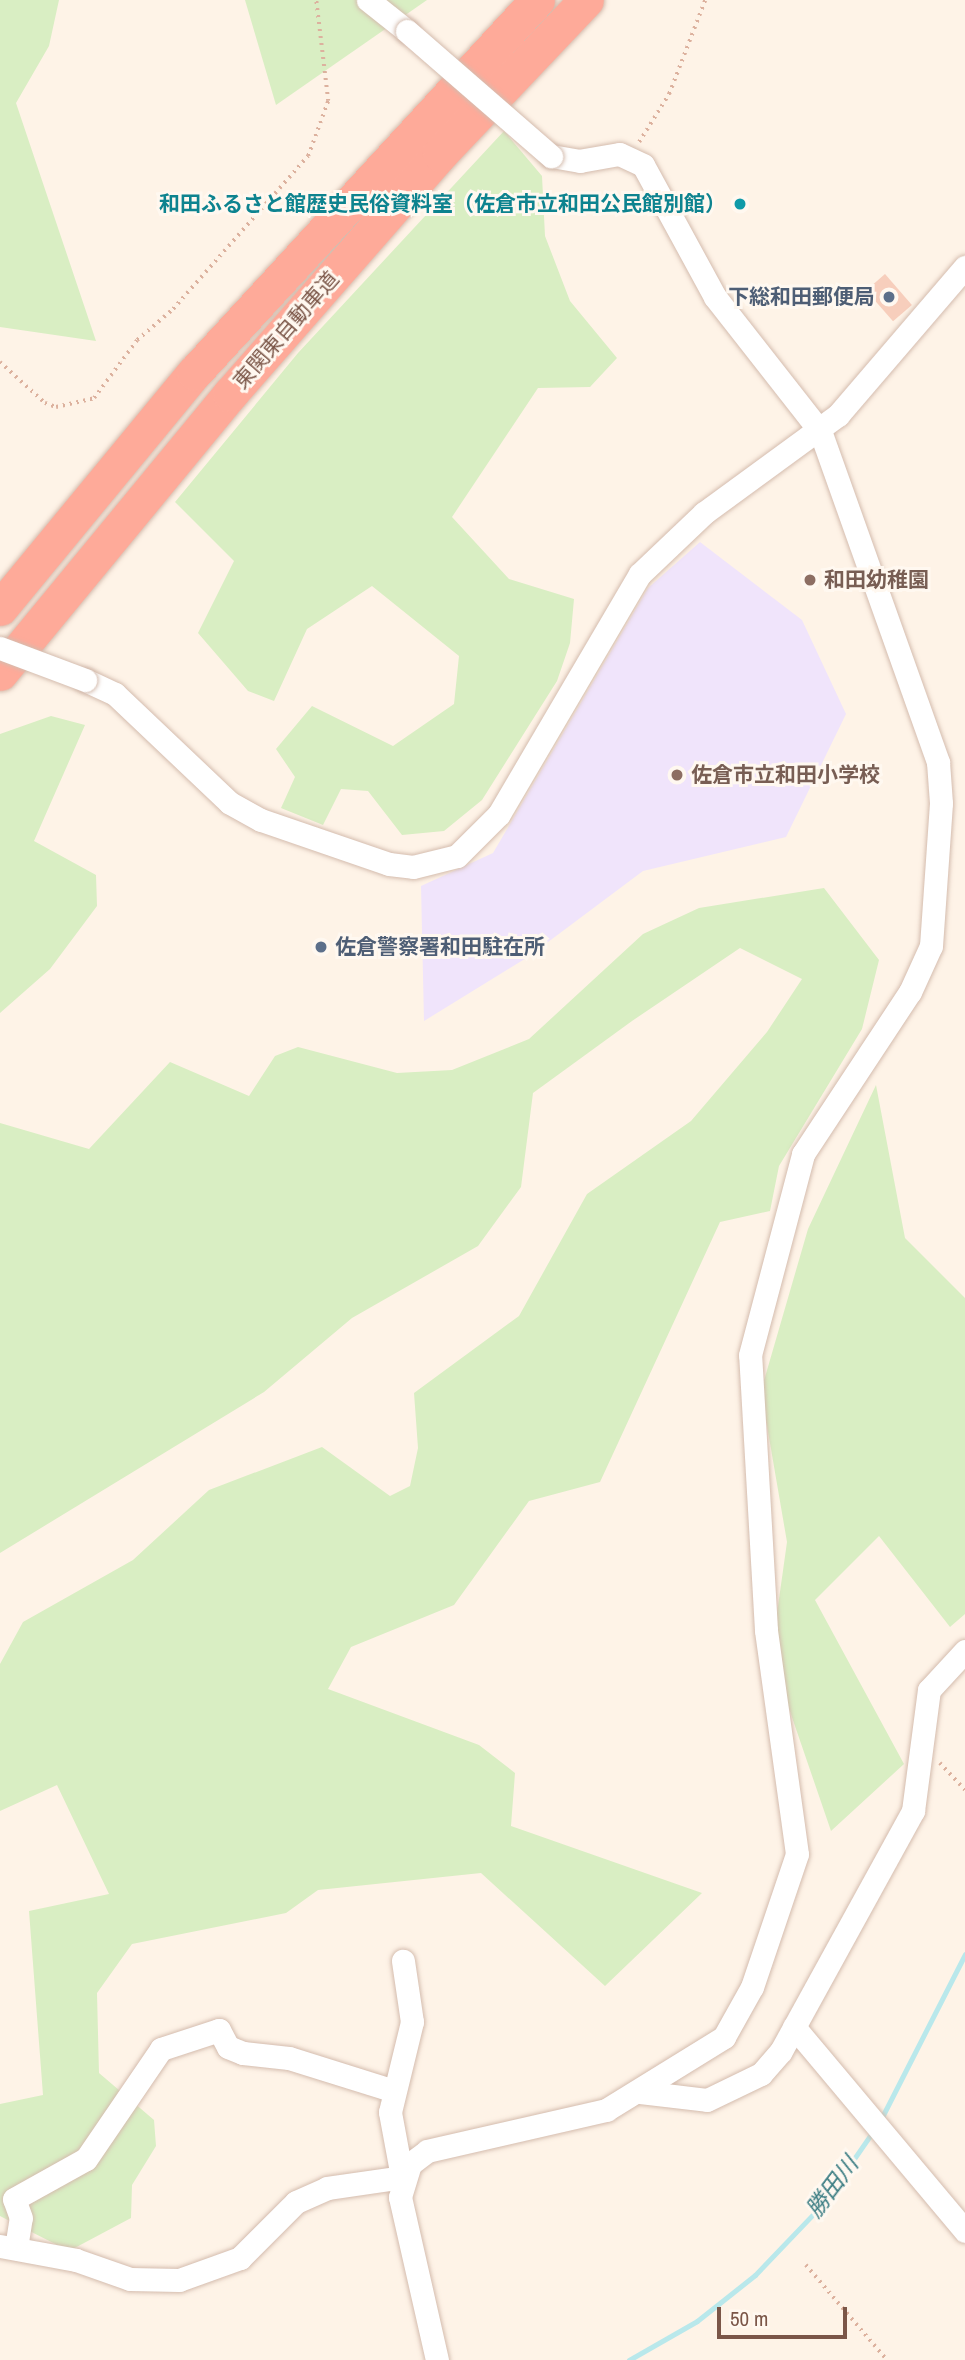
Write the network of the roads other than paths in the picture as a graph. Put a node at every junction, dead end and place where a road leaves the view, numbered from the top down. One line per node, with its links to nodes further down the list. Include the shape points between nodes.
1 (368, 0): 5 (street, bridge, via 551,156 629,158 643,165 715,297)
2 (537, 0): 6 (highway, 東関東自動車道, via 194,373)
3 (586, 0): 8 (highway, 東関東自動車道, via 440,154 230,394)
4 (965, 267): 5 (street)
5 (820, 431): 7 (street, bridge, via 704,513 640,574 490,829 457,856 434,864 389,864 261,820 230,803 115,694); 13 (street, via 938,762 931,946 911,992 803,1154 750,1355 766,1630 797,1854 752,1987 724,2037)
6 (0, 608)
7 (0, 648)
8 (0, 673)
9 (965, 1651): 11 (street, via 929,1690 913,1811)
10 (403, 1961): 12 (street, via 412,2022)
11 (794, 2026): 13 (street, via 761,2074 735,2090 674,2101); 15 (street)
12 (394, 2091): 14 (street, via 390,2112); 16 (street, via 289,2058 243,2053 228,2047 219,2030 161,2049 86,2158 14,2199 21,2218)
13 (640, 2092): 14 (street, via 606,2110 427,2151)
14 (402, 2177): 16 (street, via 327,2189 296,2202 240,2258 179,2280 130,2280); 17 (street, via 400,2197)
15 (965, 2231)
16 (8, 2247)
17 (436, 2360)

